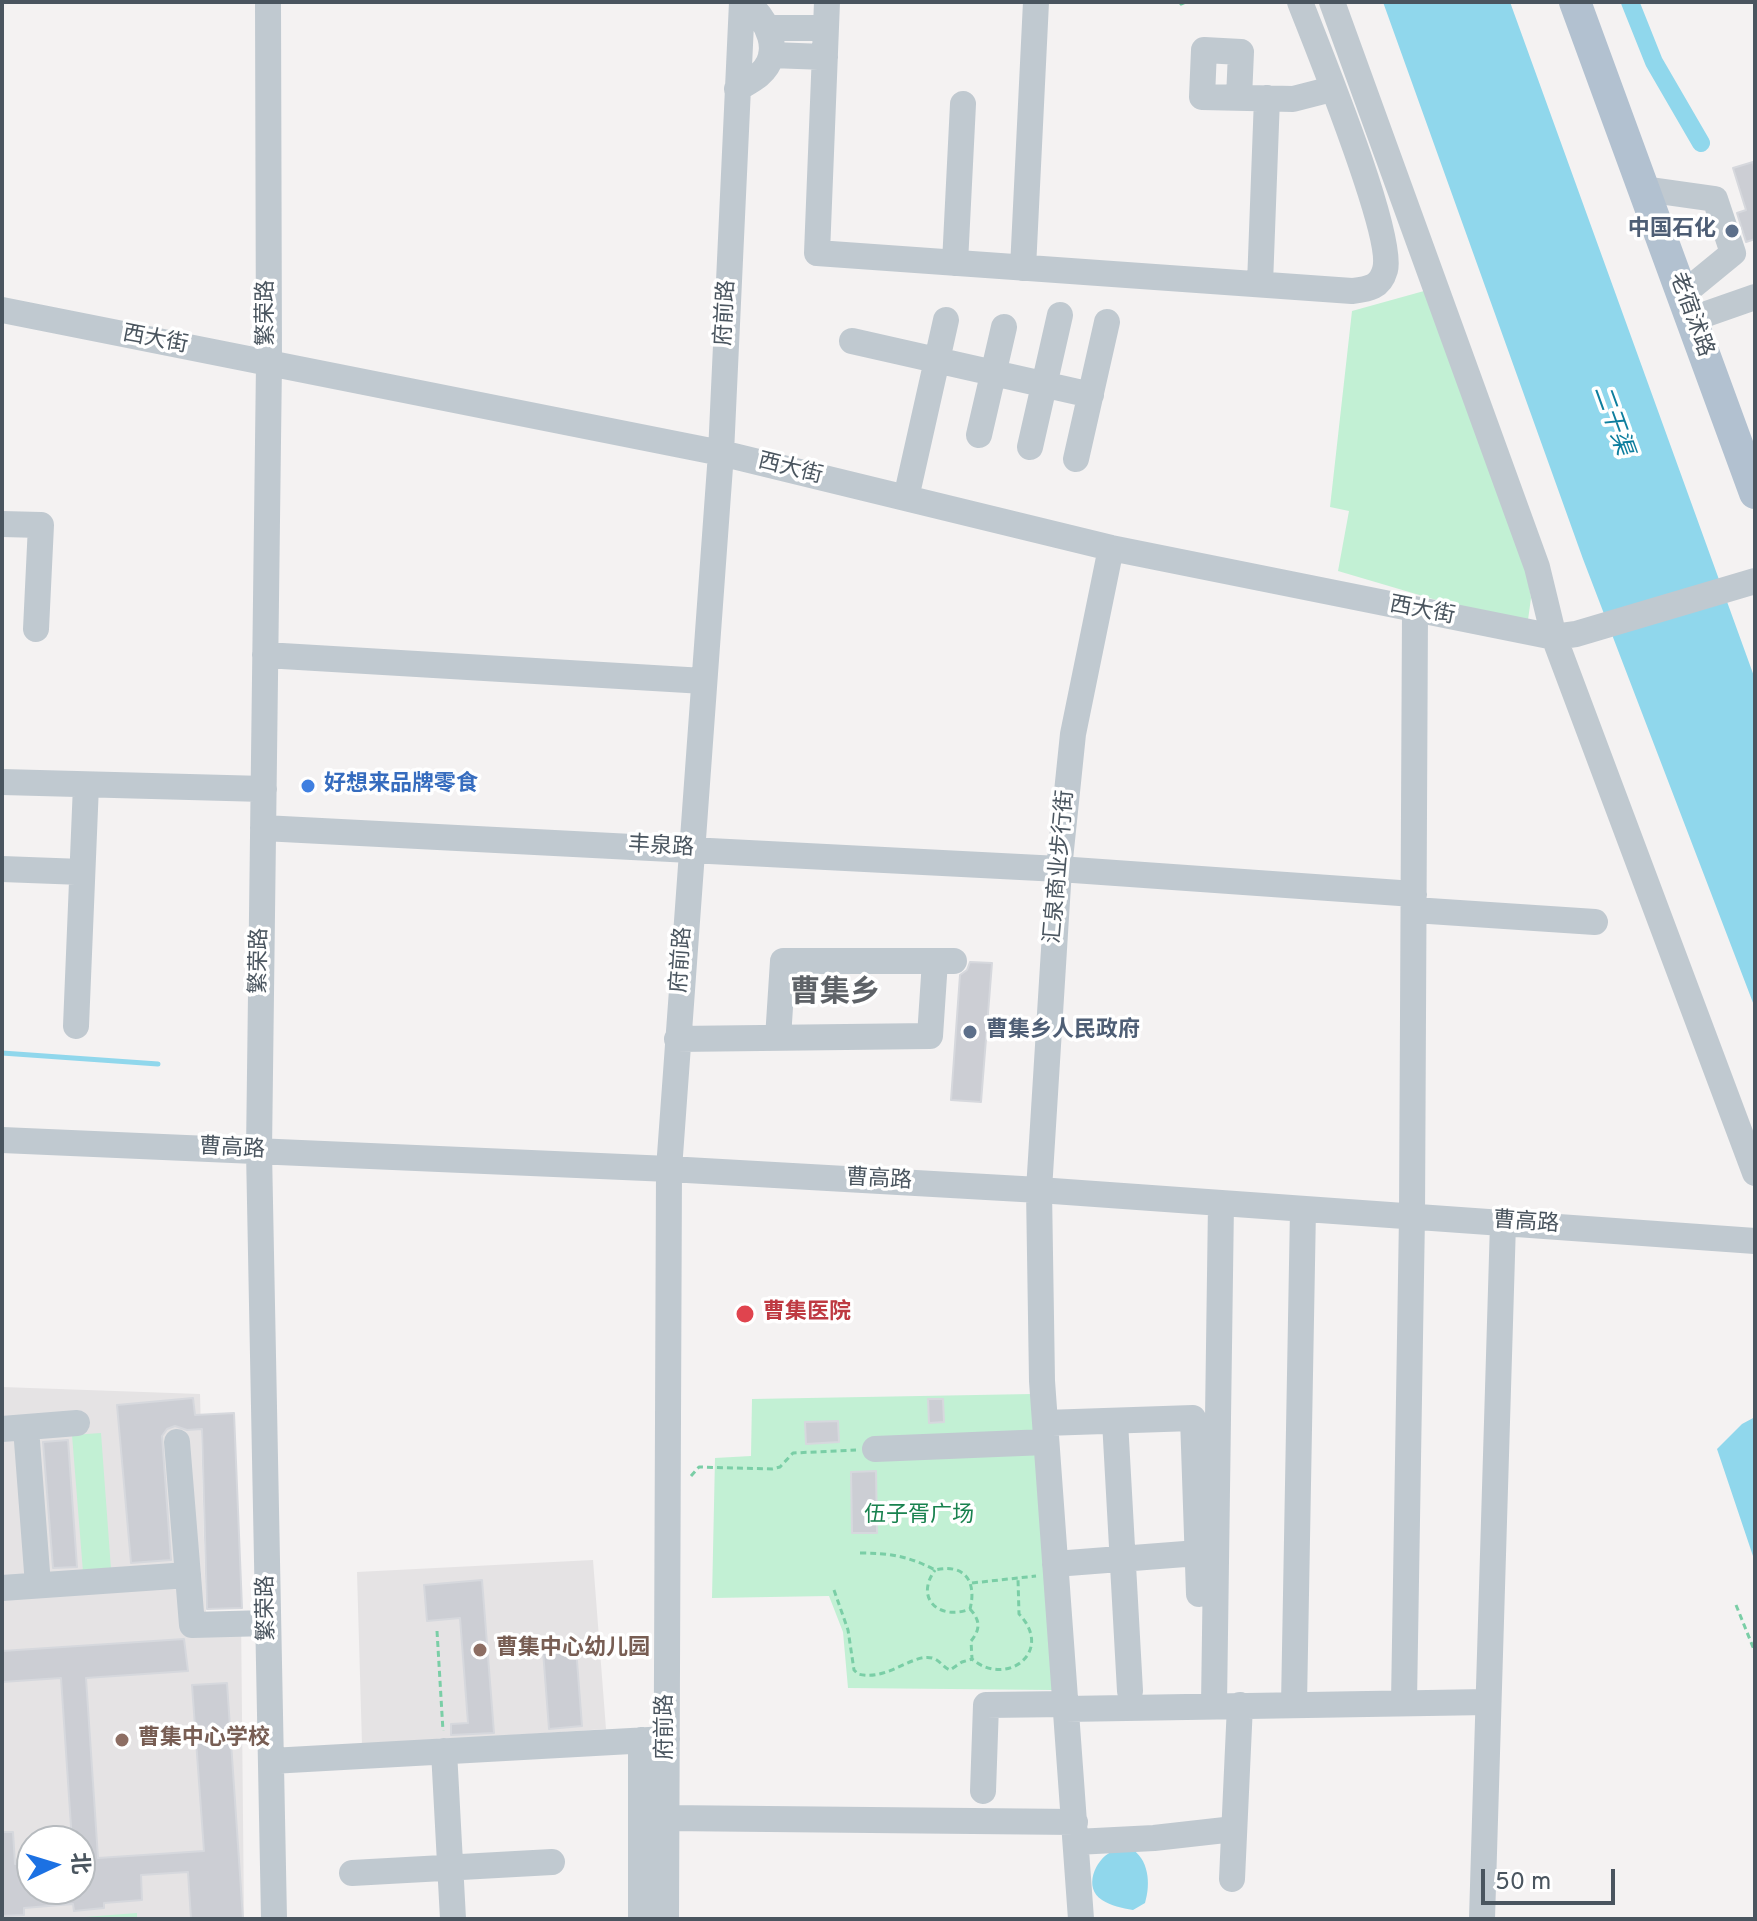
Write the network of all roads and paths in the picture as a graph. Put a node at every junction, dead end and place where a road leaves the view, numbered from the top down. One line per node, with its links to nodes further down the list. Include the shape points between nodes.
1 (268, 2): 31 (street, 繁荣路)
2 (745, 2): 10 (street); 13 (street, 府前路)
3 (1036, 2): 20 (street)
4 (1180, 2): 5 (path)
5 (1186, 2)
6 (1300, 2): 14 (street)
7 (1332, 2): 46 (street)
8 (1575, 2): 18 (main road, 老宿沭路)
9 (827, 15): 10 (street); 12 (street)
10 (769, 28): 11 (street)
11 (771, 55): 12 (street); 13 (street, via 760,74)
12 (825, 57): 19 (street, via 817,253)
13 (737, 89): 37 (street, 府前路)
14 (1332, 89): 16 (street, via 1293,99); 21 (street, via 1373,199 1387,267 1382,279 1368,289)
15 (1239, 98): 16 (street)
16 (1267, 98): 21 (street)
17 (963, 104): 19 (street)
18 (1644, 189): 23 (main road, 老宿沭路); 23 (street, via 1715,199 1733,253)
19 (955, 263): 20 (street)
20 (1023, 268): 21 (street)
21 (1260, 284)
22 (1755, 297): 23 (street)
23 (1687, 306): 39 (main road, 老宿沭路)
24 (2, 310): 31 (street, 西大街)
25 (1060, 315): 33 (street)
26 (946, 320): 30 (street)
27 (1107, 322): 34 (street)
28 (1004, 327): 32 (street)
29 (852, 341): 30 (street)
30 (937, 360): 32 (street); 40 (street)
31 (269, 363): 37 (street, 西大街); 47 (street, 繁荣路)
32 (994, 373): 33 (street); 35 (street)
33 (1044, 384): 34 (street); 36 (street)
34 (1091, 395): 38 (street)
35 (979, 435)
36 (1030, 447)
37 (721, 453): 40 (street, 西大街); 48 (street, 府前路)
38 (1076, 459)
39 (1753, 482)
40 (906, 498): 42 (street, 西大街)
41 (2, 524): 45 (street, via 41,525)
42 (1111, 548): 44 (street, 西大街); 55 (street, 汇泉商业步行街, via 1073,734)
43 (1746, 583): 46 (street)
44 (1415, 611): 46 (street, 西大街); 57 (street)
45 (36, 629)
46 (1565, 635): 65 (street)
47 (265, 655): 48 (street); 51 (street, 繁荣路)
48 (704, 681): 53 (street, 府前路)
49 (2, 782): 50 (street)
50 (86, 785): 51 (street); 56 (street)
51 (264, 789): 52 (street, 繁荣路)
52 (263, 828): 53 (street, 丰泉路); 63 (street, 繁荣路)
53 (691, 850): 55 (street, 丰泉路); 61 (street, 府前路)
54 (2, 869): 56 (street)
55 (1059, 869): 57 (street, 丰泉路); 66 (street, 汇泉商业步行街)
56 (82, 872): 59 (street)
57 (1414, 902): 58 (street, 丰泉路); 69 (street)
58 (1595, 922)
59 (76, 1026)
60 (778, 1038): 60 (street, via 930,1036 945,961 783,961); 61 (street)
61 (677, 1039): 64 (street, 府前路)
62 (2, 1140): 63 (street, 曹高路)
63 (259, 1151): 64 (street, 曹高路); 92 (street, 繁荣路)
64 (669, 1169): 66 (street, 曹高路); 104 (street, 府前路)
65 (1755, 1173)
66 (1039, 1190): 67 (street, 曹高路); 75 (street, 汇泉商业步行街)
67 (1221, 1203): 68 (street, 曹高路); 101 (street)
68 (1303, 1209): 69 (street, 曹高路); 100 (street)
69 (1412, 1216): 70 (street, 曹高路); 98 (street)
70 (1503, 1223): 71 (street, 曹高路); 99 (street)
71 (1755, 1241)
72 (1115, 1421): 75 (street); 80 (street, via 1193,1418); 81 (street)
73 (77, 1423): 74 (street)
74 (14, 1428): 87 (street)
75 (1046, 1432): 77 (street); 82 (street, 汇泉商业步行街)
76 (177, 1442): 84 (street)
77 (875, 1449): 78 (path, via 793,1453 772,1469 699,1467)
78 (689, 1481)
79 (860, 1553): 83 (path, via 890,1553)
80 (1198, 1553): 81 (street); 96 (street)
81 (1123, 1559): 82 (street); 97 (street)
82 (1056, 1567): 85 (path); 103 (street, 汇泉商业步行街)
83 (935, 1570): 86 (path, via 954,1570); 91 (path, via 927,1580 931,1604 946,1612)
84 (188, 1575): 87 (street); 92 (street, via 192,1625)
85 (1018, 1579): 86 (path); 95 (path, via 1019,1614 1033,1634 1027,1658 1006,1669)
86 (972, 1583): 91 (path)
87 (38, 1585): 88 (street)
88 (2, 1588)
89 (834, 1590): 95 (path, via 858,1674 886,1674 919,1658 934,1658 950,1670)
90 (1736, 1605): 94 (path)
91 (970, 1609): 95 (path, via 979,1622 971,1641)
92 (268, 1623): 106 (street, 繁荣路)
93 (437, 1631): 105 (path)
94 (1755, 1652)
95 (972, 1659)
96 (1202, 1681)
97 (1130, 1691)
98 (1404, 1702): 99 (street); 100 (street)
99 (1488, 1702): 120 (street)
100 (1294, 1704): 102 (street)
101 (1214, 1705): 102 (street); 103 (street)
102 (1240, 1705): 109 (street)
103 (1066, 1706): 107 (street, via 986,1705); 110 (street, 汇泉商业步行街)
104 (654, 1740): 105 (street); 108 (street, 府前路); 117 (street)
105 (444, 1751): 106 (street); 112 (street)
106 (271, 1761): 115 (street, 繁荣路)
107 (983, 1791)
108 (666, 1818): 110 (street); 118 (street, 府前路)
109 (1234, 1829): 110 (street, via 1154,1838); 114 (street)
110 (1075, 1832): 119 (street, 汇泉商业步行街)
111 (552, 1862): 112 (street)
112 (450, 1868): 113 (street); 116 (street)
113 (352, 1873)
114 (1232, 1879)
115 (274, 1919)
116 (453, 1919)
117 (641, 1919)
118 (666, 1919)
119 (1081, 1919)
120 (1482, 1919)

